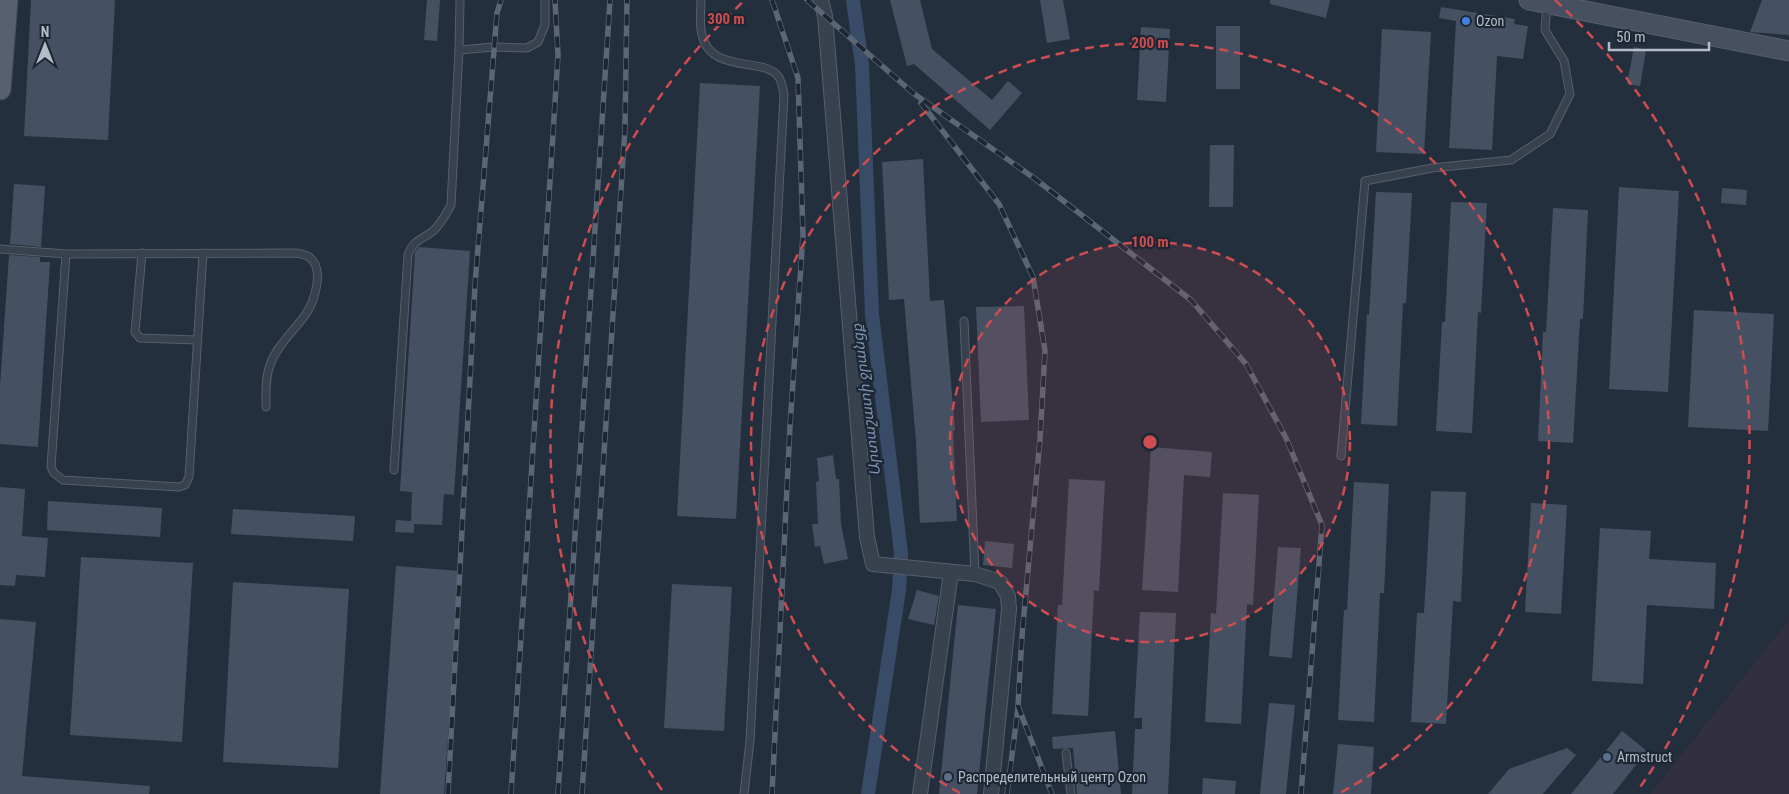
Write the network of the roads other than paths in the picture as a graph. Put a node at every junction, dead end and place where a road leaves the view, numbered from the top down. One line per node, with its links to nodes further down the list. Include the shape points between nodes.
1 (7, 0): 9 (main road)
2 (460, 0): 7 (lane)
3 (546, 0): 7 (lane, via 546,25 538,42 528,48)
4 (701, 0): 22 (lane, via 702,35 710,51 728,61 778,75 784,95 750,741)
5 (821, 0): 19 (street, via 825,16 867,537 873,564)
6 (1538, 2): 8 (main road); 17 (lane, via 1544,30 1564,60 1570,94 1550,134 1511,160 1432,168 1365,181)
7 (458, 50): 18 (lane, via 451,205 444,219 412,245 408,255)
8 (1789, 51)
9 (0, 89)
10 (0, 249): 12 (lane)
11 (142, 253): 12 (lane); 13 (lane); 15 (lane, via 135,332 140,338)
12 (66, 254): 15 (lane, via 51,467 63,480 185,485)
13 (203, 254): 15 (lane); 16 (lane, via 298,253 309,257 316,268 318,284 307,312 270,364 266,379)
14 (964, 321): 20 (lane)
15 (197, 340)
16 (266, 407)
17 (1342, 456)
18 (394, 470)
19 (951, 572): 20 (street); 23 (street)
20 (975, 574): 24 (street, via 1000,582 1008,596 1009,609)
21 (1066, 753): 25 (lane)
22 (744, 794)
23 (920, 794)
24 (991, 794)
25 (1071, 794)

